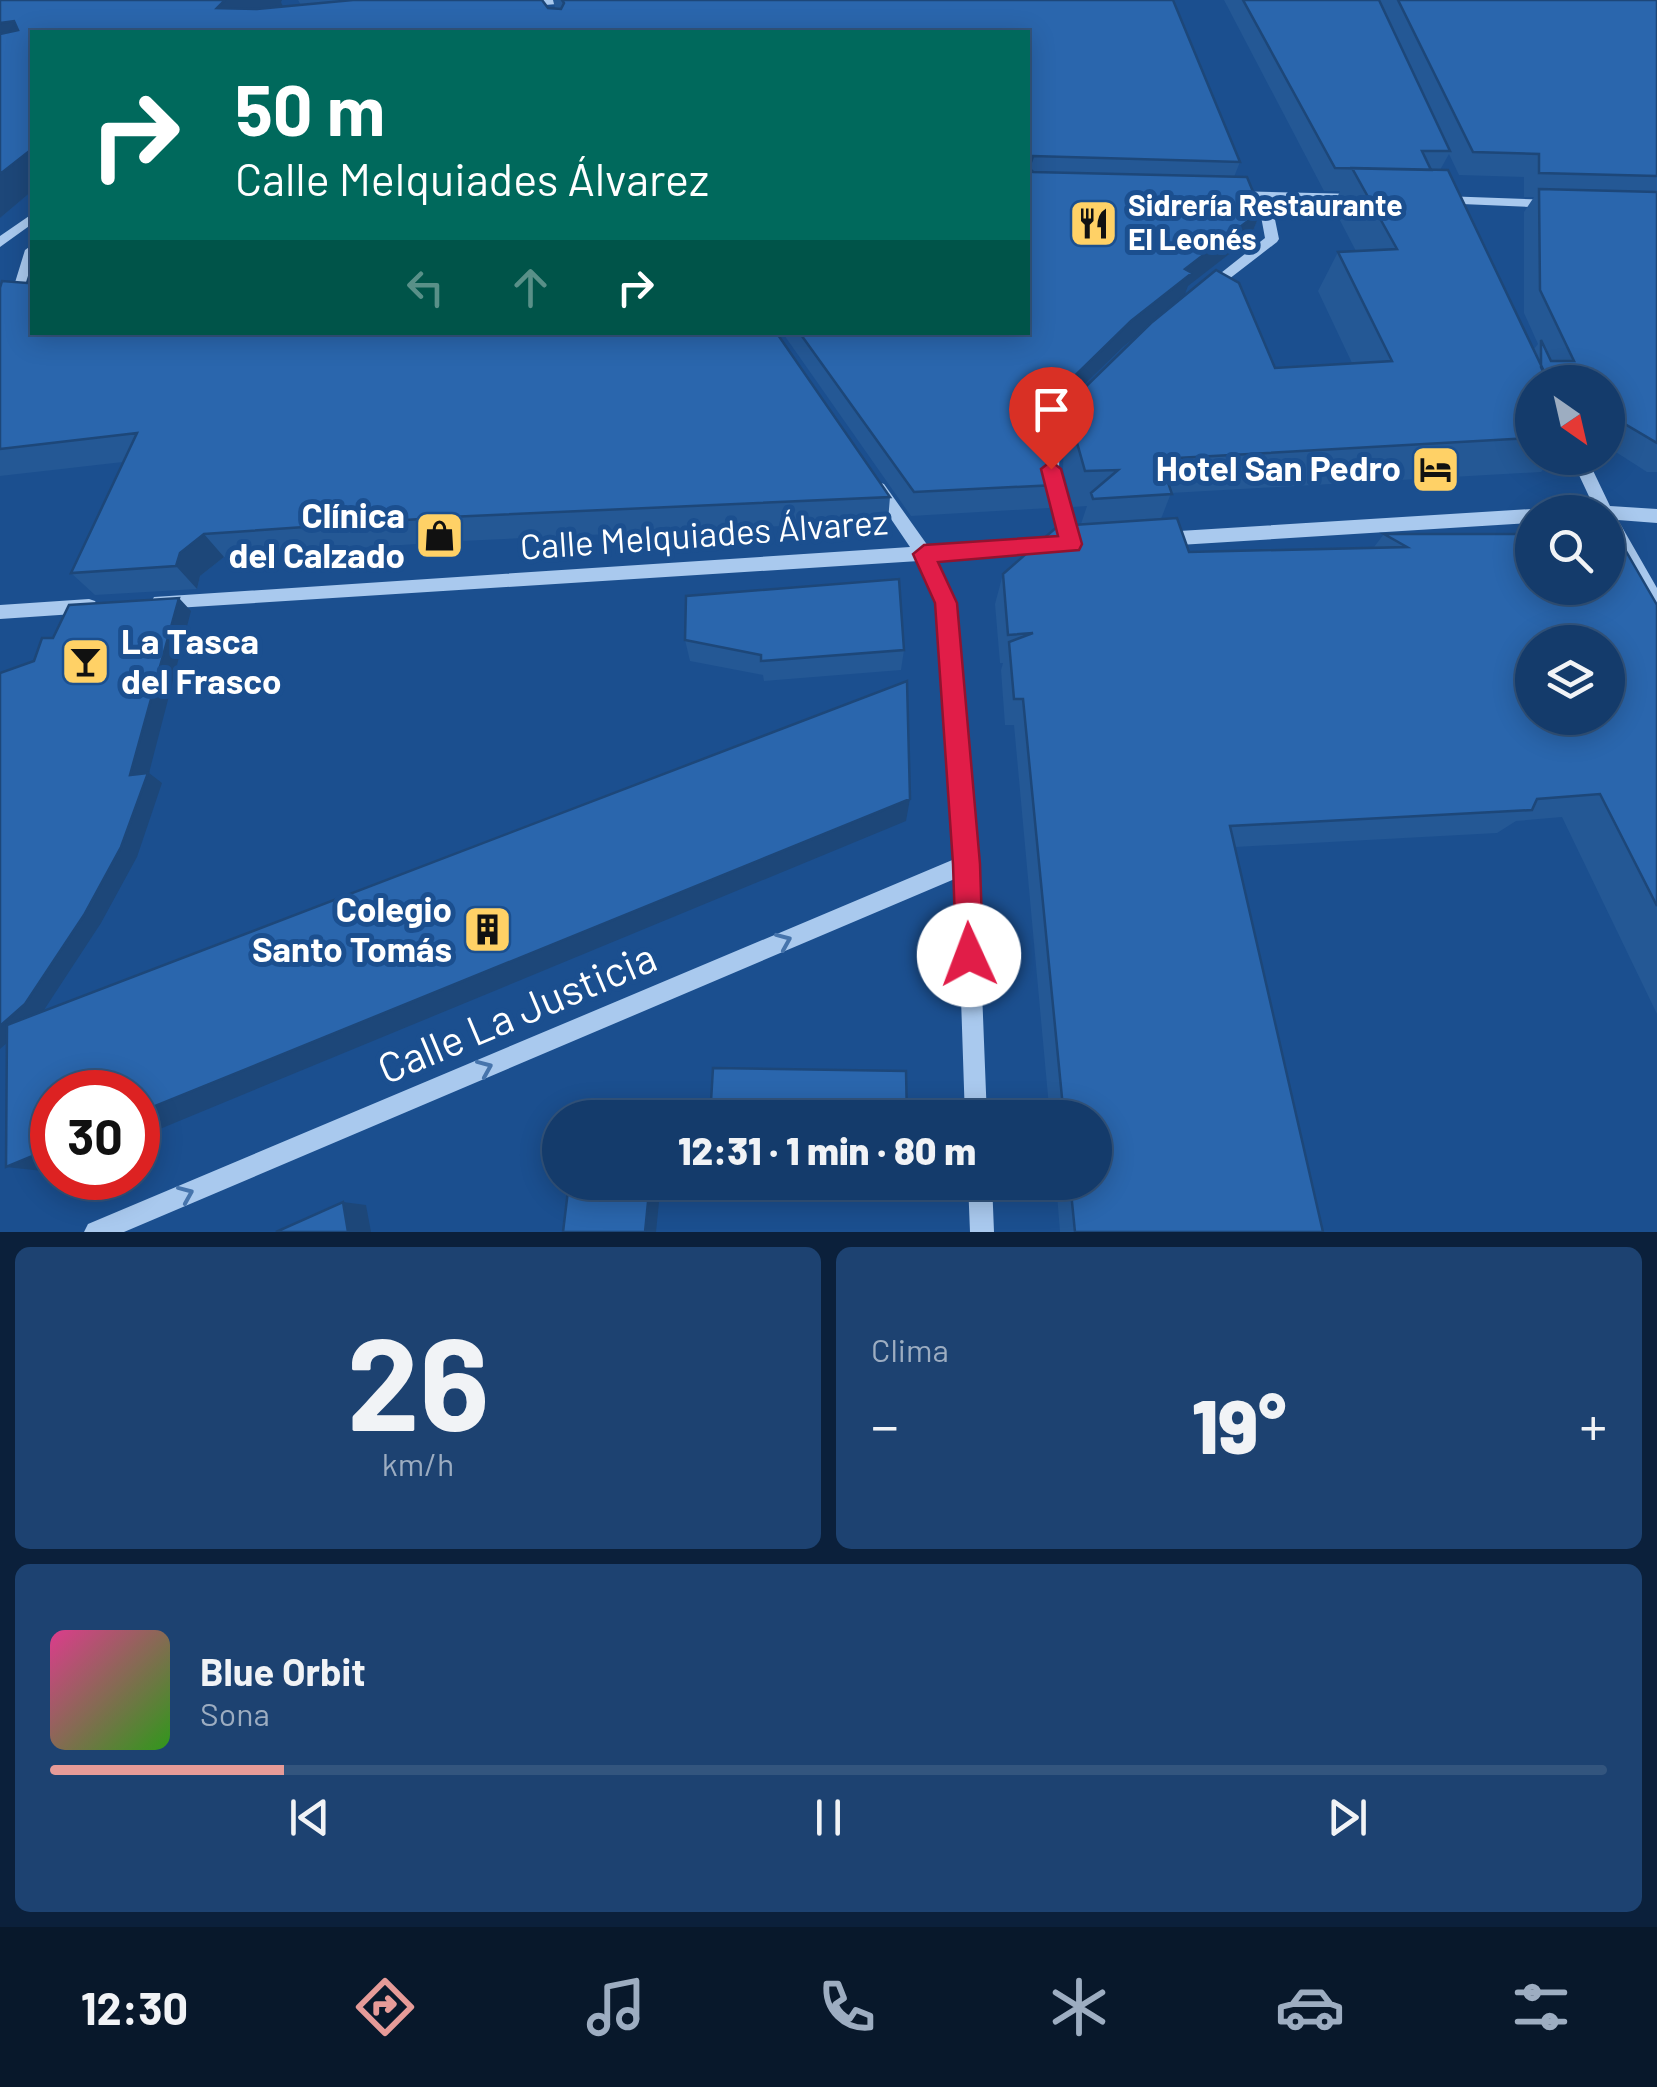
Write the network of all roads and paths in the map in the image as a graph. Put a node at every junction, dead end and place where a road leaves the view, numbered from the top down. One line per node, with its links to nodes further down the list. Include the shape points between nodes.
1 (568, 0): 2 (street)
2 (540, 1): 3 (street); 4 (street)
3 (511, 6)
4 (552, 18)
5 (1452, 182): 10 (street)
6 (1225, 195): 7 (street)
7 (1264, 196): 8 (street); 16 (street, via 1272,239)
8 (1377, 198)
9 (1430, 200): 10 (street)
10 (1460, 200): 11 (street); 12 (street)
11 (1559, 204)
12 (1467, 216)
13 (30, 220): 14 (street)
14 (0, 243)
15 (30, 256): 17 (street)
16 (1195, 300)
17 (11, 316)
18 (1097, 384): 25 (street, Calle Melquiades Álvarez, via 1052,431 1051,469 1080,544)
19 (863, 466): 25 (street)
20 (1625, 515): 21 (street)
21 (1657, 516)
22 (1515, 517): 23 (street)
23 (1146, 540)
24 (1625, 550): 27 (street)
25 (924, 554): 26 (street, Calle Melquiades Álvarez); 30 (street, via 946,603)
26 (139, 603)
27 (1657, 604)
28 (99, 606): 29 (street)
29 (0, 612)
30 (966, 864): 31 (street); 33 (street, Calle La Justicia, one-way to 30)
31 (975, 1100)
32 (981, 1200): 34 (street)
33 (96, 1232)
34 (982, 1232)

